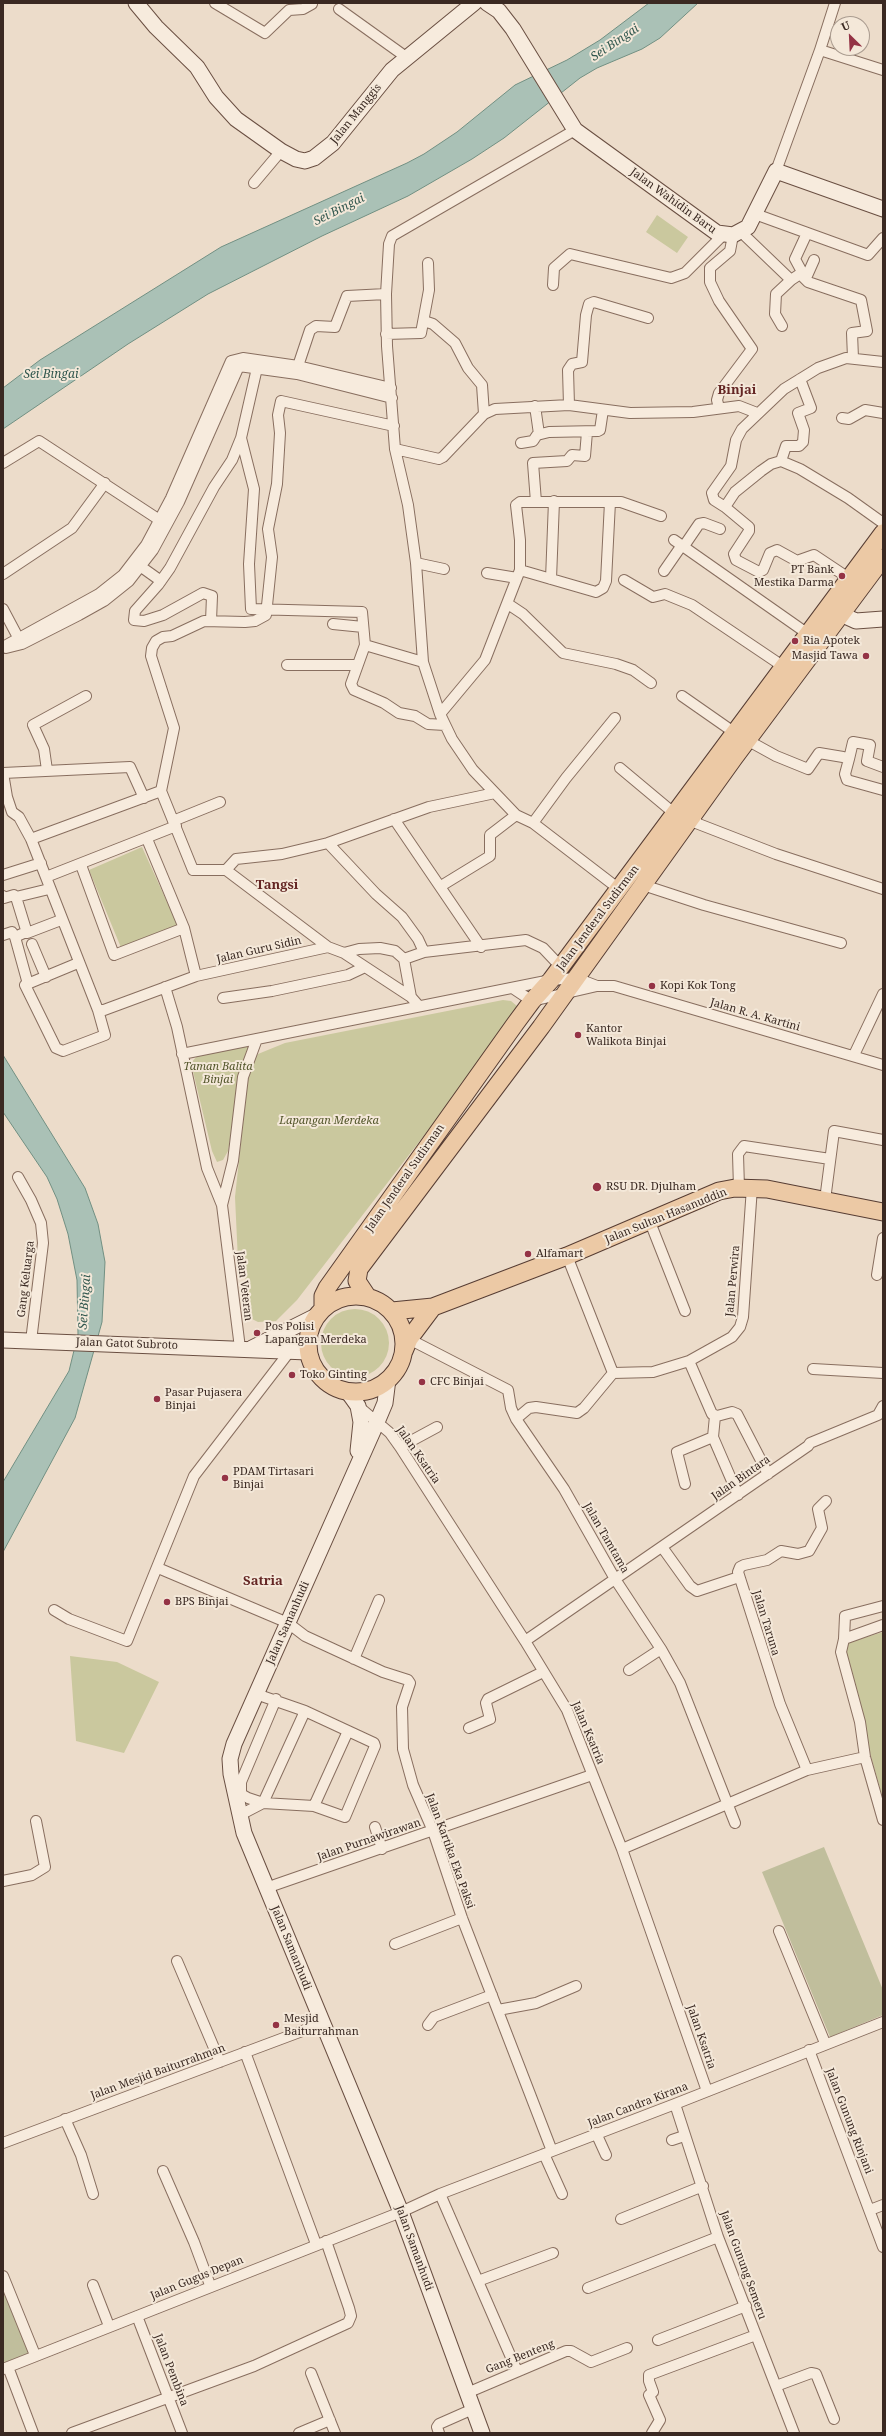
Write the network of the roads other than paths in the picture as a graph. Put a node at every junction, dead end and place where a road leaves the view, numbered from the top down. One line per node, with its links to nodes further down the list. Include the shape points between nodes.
1 (136, 3): 12 (street, Jalan Manggis, via 156,27 197,67 227,110)
2 (215, 3): 6 (street, via 265,33 289,10 307,8)
3 (474, 3): 9 (street, Jalan Manggis)
4 (487, 3): 11 (street, via 504,18)
5 (835, 3): 8 (street)
6 (312, 4)
7 (339, 9): 9 (street)
8 (820, 50): 10 (street); 13 (street)
9 (406, 57): 12 (street, Jalan Manggis, via 392,70 324,152 305,160 296,159)
10 (883, 70)
11 (572, 125): 18 (street, Jalan Wahidin Baru); 25 (street, via 395,234 389,242)
12 (281, 151): 14 (street)
13 (776, 171): 15 (street); 16 (street)
14 (254, 183)
15 (883, 209)
16 (756, 214): 17 (street); 18 (street, via 748,227)
17 (807, 233): 19 (street, via 868,255); 22 (street, via 795,259)
18 (732, 234): 23 (street); 24 (street, via 685,273 672,278 570,254 554,268); 39 (street, via 730,251 710,268 710,282 719,301 752,348 719,393)
19 (883, 238)
20 (814, 260): 22 (street)
21 (428, 263): 27 (street, via 429,290)
22 (803, 276): 23 (street); 30 (street, via 808,282 861,300 867,331 852,333)
23 (791, 280): 28 (street, via 776,294 776,314)
24 (553, 285)
25 (386, 294): 29 (street); 33 (street, via 347,296 335,328 316,326 310,330)
26 (648, 318): 37 (street, via 594,302 589,304 582,362 572,364 568,370)
27 (424, 321): 29 (street, via 423,329 418,334); 43 (street, via 433,324 455,343 468,368 482,385)
28 (782, 326)
29 (386, 334): 36 (street)
30 (854, 358): 32 (street); 35 (street, via 818,368)
31 (237, 362): 33 (street); 34 (street); 59 (street, via 179,502)
32 (883, 362)
33 (298, 366): 36 (street)
34 (257, 368): 36 (street); 48 (street)
35 (800, 379): 41 (street, via 784,389); 51 (street, via 811,408 798,413 804,430 803,442 799,446 786,446)
36 (391, 393): 45 (street)
37 (569, 405): 38 (street); 40 (street)
38 (535, 406): 43 (street, via 495,409); 47 (street)
39 (719, 408): 40 (street, via 692,412 630,413); 41 (street, via 739,406)
40 (603, 410): 46 (street, via 600,430)
41 (757, 413): 57 (street, via 742,429 736,440 731,466 712,493 714,500)
42 (883, 413): 44 (street, via 865,410 850,419)
43 (484, 414): 50 (street, via 439,459)
44 (842, 418)
45 (394, 426): 50 (street); 79 (street, via 281,401 278,415 280,433 277,484 268,529 272,557)
46 (588, 432): 47 (street); 55 (street, via 585,456 572,455 567,461 533,463)
47 (539, 434): 49 (street, via 533,441)
48 (242, 438): 76 (street, via 232,460); 79 (street, via 254,500 249,602 251,609)
49 (521, 443)
50 (395, 449): 65 (street, via 408,505)
51 (781, 462): 57 (street, via 771,464 761,471 735,492); 60 (street, via 800,469)
52 (3, 463): 53 (street, via 39,441)
53 (105, 483): 59 (street); 71 (street, via 72,528)
54 (554, 501): 55 (street); 56 (street); 74 (street)
55 (536, 502): 72 (street, via 520,502 516,505 520,540)
56 (610, 502): 58 (street, via 621,502); 74 (street, via 606,581 603,588 596,592)
57 (725, 507): 73 (street, via 749,527 734,554 736,560 759,572 763,570 770,553 776,550 797,561 814,555)
58 (661, 516)
59 (163, 520): 66 (street, via 153,550); 86 (street, via 122,575 99,594)
60 (883, 523)
61 (720, 529): 63 (street, via 704,522)
62 (883, 533): 68 (main road, Jalan Jenderal Sudirman)
63 (680, 544): 69 (street); 85 (street)
64 (883, 558): 68 (main road, Jalan Jenderal Sudirman)
65 (416, 563): 67 (street); 89 (street)
66 (140, 566): 76 (street); 86 (street, via 129,581 104,601)
67 (444, 569)
68 (866, 569): 73 (main road, Jalan Jenderal Sudirman); 80 (main road, Jalan Jenderal Sudirman)
69 (664, 571)
70 (488, 573): 72 (street)
71 (3, 574)
72 (518, 574): 74 (street); 77 (street)
73 (850, 578): 85 (main road, Jalan Jenderal Sudirman)
74 (551, 579)
75 (624, 580): 92 (street, via 653,597 665,594 692,605)
76 (161, 581): 82 (street, via 136,608 134,620 163,615 203,593 212,596)
77 (508, 604): 93 (street, via 523,614 563,653 616,664 633,670); 96 (street, via 485,660)
78 (3, 609): 86 (street)
79 (266, 609): 82 (street, via 266,615 255,621); 84 (street, via 362,612)
80 (844, 609): 81 (street, via 845,616 856,621); 99 (main road, Jalan Jenderal Sudirman)
81 (883, 619)
82 (211, 621): 106 (street, via 204,621 156,641 152,648 151,656 156,675 174,728)
83 (333, 624): 84 (street)
84 (363, 628): 87 (street)
85 (808, 634): 92 (main road, Jalan Jenderal Sudirman)
86 (20, 641): 88 (street)
87 (365, 645): 89 (street); 91 (street)
88 (3, 648)
89 (422, 662): 96 (street)
90 (287, 665): 91 (street)
91 (357, 665): 98 (street, via 351,684 354,690 384,703 399,713 415,716 428,724)
92 (784, 667): 99 (main road, Jalan Jenderal Sudirman)
93 (652, 684)
94 (86, 696): 104 (street, via 33,725 44,749)
95 (682, 696): 99 (street)
96 (440, 714): 98 (street)
97 (615, 718): 115 (street)
98 (445, 725): 107 (street, via 473,770)
99 (741, 737): 100 (main road, Jalan Jenderal Sudirman); 101 (street, via 776,756 808,768 819,753)
100 (728, 754): 110 (main road, Jalan Jenderal Sudirman); 111 (main road, Jalan Jenderal Sudirman)
101 (849, 759): 102 (street, via 853,742 870,745 867,762); 105 (street, via 845,774 847,780)
102 (883, 767)
103 (620, 768): 111 (street)
104 (47, 770): 108 (street, via 130,767); 116 (street, via 4,773 12,812 19,817)
105 (883, 790)
106 (161, 791): 108 (street); 114 (street)
107 (495, 793): 112 (street); 113 (street, via 429,807)
108 (144, 798): 116 (street)
109 (220, 802): 114 (street)
110 (696, 812): 124 (main road, Jalan Jenderal Sudirman); 128 (street, via 696,823 776,854)
111 (675, 814): 127 (main road, Jalan Jenderal Sudirman)
112 (516, 815): 115 (street); 125 (street, via 490,835 490,856)
113 (394, 819): 118 (street); 125 (street)
114 (174, 823): 117 (street); 121 (street, via 193,870)
115 (533, 823): 127 (street)
116 (31, 839): 119 (street)
117 (147, 839): 120 (street); 132 (street)
118 (328, 843): 121 (street, via 282,854 236,859); 140 (street, via 376,894 402,917 418,938)
119 (41, 862): 122 (street); 123 (street)
120 (81, 865): 123 (street); 132 (street, via 114,955 117,956)
121 (226, 870): 138 (street)
122 (3, 875)
123 (46, 877): 126 (street)
124 (643, 885): 136 (street, via 704,905); 148 (main road, Jalan Jenderal Sudirman)
125 (441, 886): 139 (street)
126 (49, 889): 130 (street); 131 (street)
127 (620, 889): 145 (main road, Jalan Jenderal Sudirman)
128 (883, 889)
129 (3, 896): 130 (street)
130 (16, 897): 133 (street)
131 (61, 920): 133 (street); 143 (street)
132 (184, 928): 146 (street)
133 (26, 932): 135 (street)
134 (3, 935): 135 (street, via 12,932)
135 (15, 937): 149 (street)
136 (841, 943)
137 (32, 944): 147 (street)
138 (328, 947): 141 (street); 146 (street, Jalan Guru Sidin)
139 (481, 947): 140 (street); 145 (street, via 526,940 543,948)
140 (424, 952): 142 (street)
141 (344, 953): 142 (street, via 380,948 395,951); 144 (street)
142 (404, 958): 155 (street)
143 (78, 963): 147 (street); 159 (street)
144 (365, 967): 155 (street); 156 (street, via 348,975)
145 (556, 974): 148 (street, Jalan R. A. Kartini); 152 (street, Jalan R. A. Kartini); 157 (main road, Jalan Jenderal Sudirman)
146 (196, 976): 151 (street, Jalan Guru Sidin)
147 (46, 977): 149 (street)
148 (576, 978): 150 (street, Jalan R. A. Kartini); 154 (main road, Jalan Jenderal Sudirman)
149 (28, 984): 159 (street, via 25,985 56,1048 63,1050 105,1035)
150 (597, 986): 154 (street, Jalan R. A. Kartini); 162 (street, Jalan R. A. Kartini, via 614,986)
151 (165, 987): 159 (street, Jalan Guru Sidin); 161 (street)
152 (514, 989): 157 (street); 158 (street, Jalan R. A. Kartini)
153 (883, 994): 162 (street)
154 (563, 995): 157 (street, Jalan R. A. Kartini); 165 (main road, Jalan Jenderal Sudirman)
155 (411, 996): 158 (street)
156 (223, 998)
157 (532, 1001): 164 (main road, Jalan Jenderal Sudirman)
158 (418, 1006): 160 (street, Jalan R. A. Kartini)
159 (98, 1010)
160 (258, 1039): 161 (street, Jalan R. A. Kartini); 171 (street, via 243,1077 233,1161)
161 (182, 1054): 171 (street, via 207,1168)
162 (854, 1055): 163 (street, Jalan R. A. Kartini)
163 (883, 1065)
164 (476, 1079): 165 (main road); 179 (main road, Jalan Jenderal Sudirman, via 327,1288)
165 (492, 1092): 177 (main road, Jalan Jenderal Sudirman, via 359,1269 357,1281)
166 (883, 1140): 167 (street, via 834,1131)
167 (830, 1159): 169 (street, Jalan Perwira, via 744,1146 738,1154); 170 (street)
168 (18, 1177): 184 (street, Gang Keluarga, via 41,1223 44,1243)
169 (746, 1187): 170 (main road, Jalan Sultan Hasanuddin); 173 (main road, Jalan Sultan Hasanuddin, via 719,1191); 189 (street, Jalan Perwira, via 743,1317 740,1328 732,1337)
170 (825, 1200): 172 (main road, Jalan Sultan Hasanuddin)
171 (222, 1205): 185 (street, Jalan Veteran)
172 (883, 1212)
173 (650, 1222): 175 (main road, Jalan Sultan Hasanuddin); 181 (street)
174 (883, 1238): 176 (street)
175 (568, 1256): 178 (main road, Jalan Sultan Hasanuddin); 192 (street)
176 (877, 1274)
177 (367, 1296): 179 (main road, via 348,1296); 180 (main road)
178 (434, 1307): 180 (main road, Jalan Sultan Hasanuddin); 182 (main road)
179 (319, 1311): 185 (street, Jalan Gatot Subroto); 187 (main road, via 308,1333)
180 (392, 1311): 188 (main road, via 398,1318 404,1337)
181 (685, 1311)
182 (409, 1339): 188 (main road); 197 (street, Jalan Tamtama, via 506,1388 510,1392 510,1408)
183 (3, 1340): 184 (street, Jalan Gatot Subroto)
184 (31, 1341): 185 (street, Jalan Gatot Subroto)
185 (245, 1348): 186 (street, Jalan Gatot Subroto)
186 (290, 1351): 187 (street, Jalan Gatot Subroto); 208 (street, via 194,1476)
187 (308, 1352): 194 (main road, via 317,1373 326,1382)
188 (403, 1356): 193 (main road, via 397,1369)
189 (689, 1361): 192 (street, Jalan Perwira, via 654,1372); 196 (street, via 709,1408)
190 (813, 1369): 191 (street)
191 (883, 1373)
192 (613, 1374): 197 (street, via 577,1413 536,1407 529,1408)
193 (388, 1379): 194 (main road); 198 (street, Jalan Samanhudi, via 385,1403)
194 (353, 1399): 198 (street, Jalan Ksatria); 202 (street, Jalan Samanhudi, via 361,1433)
195 (882, 1409): 203 (street, Jalan Bintara, via 878,1415 810,1442)
196 (715, 1416): 200 (street); 203 (street, via 732,1412 737,1414)
197 (516, 1419): 210 (street, Jalan Tamtama, via 564,1489)
198 (377, 1422): 201 (street, Jalan Ksatria, via 390,1433); 202 (street, Jalan Samanhudi)
199 (437, 1427): 201 (street)
200 (712, 1437): 204 (street, via 677,1452); 205 (street)
201 (400, 1447): 217 (street, Jalan Ksatria)
202 (356, 1464): 214 (street, Jalan Samanhudi)
203 (768, 1474): 205 (street, Jalan Bintara)
204 (685, 1484)
205 (738, 1495): 207 (street, Jalan Bintara)
206 (826, 1501): 209 (street, via 818,1509 822,1525 815,1544 803,1553 781,1551 767,1560 744,1565 740,1568)
207 (662, 1546): 209 (street, via 690,1586 697,1591); 210 (street, Jalan Bintara)
208 (158, 1568): 213 (street, via 127,1641 69,1619); 214 (street, Jalan Kartika Eka Paksi)
209 (739, 1577): 228 (street, Jalan Taruna, via 780,1704)
210 (615, 1579): 217 (street, Jalan Bintara); 218 (street, Jalan Tamtama)
211 (379, 1600): 219 (street)
212 (883, 1606): 216 (street, via 845,1616)
213 (54, 1610)
214 (288, 1623): 219 (street, Jalan Kartika Eka Paksi, via 305,1636); 222 (street, Jalan Samanhudi)
215 (883, 1625): 216 (street)
216 (844, 1639): 227 (street, via 842,1656 860,1722)
217 (525, 1641): 221 (street, Jalan Ksatria)
218 (661, 1649): 220 (street); 231 (street, Jalan Tamtama, via 680,1683)
219 (354, 1659): 239 (street, Jalan Kartika Eka Paksi, via 410,1683 402,1707 403,1749 413,1785)
220 (629, 1670)
221 (542, 1672): 225 (street, via 488,1699 486,1703 490,1719); 230 (street, Jalan Ksatria, via 567,1710)
222 (256, 1694): 223 (street); 229 (street, Jalan Samanhudi, via 234,1744 230,1760)
223 (276, 1699): 224 (street); 229 (street)
224 (305, 1710): 226 (street); 232 (street)
225 (469, 1728)
226 (348, 1731): 233 (street); 233 (street, via 374,1742 375,1746 346,1816 344,1818)
227 (865, 1757): 228 (street); 235 (street)
228 (807, 1770): 231 (street)
229 (238, 1774): 232 (street, via 241,1794); 234 (street, Jalan Samanhudi)
230 (592, 1775): 239 (street, Jalan Purnawirawan); 241 (street, Jalan Ksatria)
231 (727, 1803): 237 (street, Jalan Tamtama); 241 (street)
232 (263, 1804): 233 (street); 234 (street)
233 (314, 1806)
234 (240, 1815): 243 (street, Jalan Samanhudi, via 244,1833)
235 (883, 1820)
236 (36, 1821): 242 (street, via 45,1867 32,1875)
237 (736, 1823)
238 (375, 1827): 240 (street)
239 (433, 1831): 240 (street, Jalan Purnawirawan); 244 (street, Jalan Kartika Eka Paksi)
240 (382, 1849): 243 (street, Jalan Purnawirawan)
241 (622, 1849): 258 (street, Jalan Ksatria)
242 (3, 1881)
243 (266, 1888): 252 (street, Jalan Samanhudi)
244 (462, 1918): 246 (street); 249 (street, Jalan Kartika Eka Paksi)
245 (779, 1930): 254 (street)
246 (395, 1944)
247 (178, 1961): 257 (street)
248 (576, 1986): 250 (street, via 536,2003)
249 (492, 1995): 250 (street, Jalan Kartika Eka Paksi); 253 (street, via 434,2017)
250 (498, 2010): 265 (street, Jalan Kartika Eka Paksi)
251 (883, 2022): 254 (street, Jalan Candra Kirana)
252 (321, 2024): 256 (street, Jalan Mesjid Baiturrahman); 274 (street, Jalan Samanhudi)
253 (428, 2025)
254 (826, 2043): 255 (street, Jalan Candra Kirana)
255 (809, 2050): 258 (street, Jalan Candra Kirana); 273 (street, Jalan Gunung Rinjani)
256 (245, 2052): 257 (street, Jalan Mesjid Baiturrahman); 277 (street)
257 (220, 2062): 260 (street, Jalan Mesjid Baiturrahman)
258 (707, 2091): 259 (street, Jalan Candra Kirana)
259 (675, 2104): 261 (street, Jalan Candra Kirana); 262 (street, Jalan Gunung Semeru)
260 (65, 2119): 264 (street, Jalan Mesjid Baiturrahman); 269 (street, via 81,2155)
261 (596, 2133): 265 (street, Jalan Candra Kirana); 266 (street)
262 (684, 2136): 263 (street); 268 (street, Jalan Gunung Semeru)
263 (672, 2140)
264 (3, 2143)
265 (548, 2152): 270 (street, Jalan Candra Kirana); 271 (street, Jalan Kartika Eka Paksi)
266 (606, 2155)
267 (163, 2171): 283 (street)
268 (703, 2186): 275 (street); 276 (street, Jalan Gunung Semeru)
269 (93, 2194)
270 (440, 2194): 274 (street, Jalan Candra Kirana); 281 (street)
271 (562, 2194)
272 (883, 2205): 273 (street)
273 (870, 2210): 278 (street, Jalan Gunung Rinjani)
274 (401, 2212): 277 (street, Jalan Gugus Depan); 296 (street, Jalan Samanhudi)
275 (621, 2219)
276 (718, 2237): 284 (street); 285 (street, Jalan Gunung Semeru)
277 (321, 2242): 283 (street, Jalan Gugus Depan); 297 (street, via 349,2308 351,2316 348,2323 254,2366)
278 (883, 2247)
279 (553, 2253): 281 (street)
280 (3, 2276): 291 (street)
281 (478, 2281): 293 (street)
282 (93, 2285): 287 (street)
283 (210, 2285): 286 (street, Jalan Gugus Depan)
284 (588, 2288)
285 (746, 2306): 288 (street, Jalan Gunung Semeru); 289 (street)
286 (137, 2316): 287 (street, Jalan Gugus Depan); 297 (street, Jalan Pembina)
287 (109, 2326): 291 (street, Jalan Gugus Depan)
288 (756, 2335): 295 (street, Jalan Gunung Semeru); 308 (street, via 649,2374 653,2392 650,2395 660,2420)
289 (658, 2340)
290 (627, 2348): 293 (street, Gang Benteng, via 592,2362 568,2351)
291 (35, 2355): 292 (street, Jalan Gugus Depan)
292 (5, 2368): 301 (street)
293 (517, 2371): 296 (street, Gang Benteng)
294 (311, 2373): 300 (street)
295 (776, 2386): 299 (street, via 811,2373 816,2374); 309 (street, Jalan Gunung Semeru)
296 (466, 2392): 298 (street, Jalan Samanhudi)
297 (170, 2399): 302 (street); 303 (street, Jalan Pembina)
298 (473, 2409): 306 (street, via 439,2424); 307 (street, Jalan Samanhudi)
299 (834, 2419)
300 (330, 2420): 304 (street); 305 (street)
301 (33, 2433)
302 (72, 2433)
303 (182, 2433)
304 (298, 2433)
305 (335, 2433)
306 (439, 2433)
307 (482, 2433)
308 (652, 2433)
309 (794, 2433)

